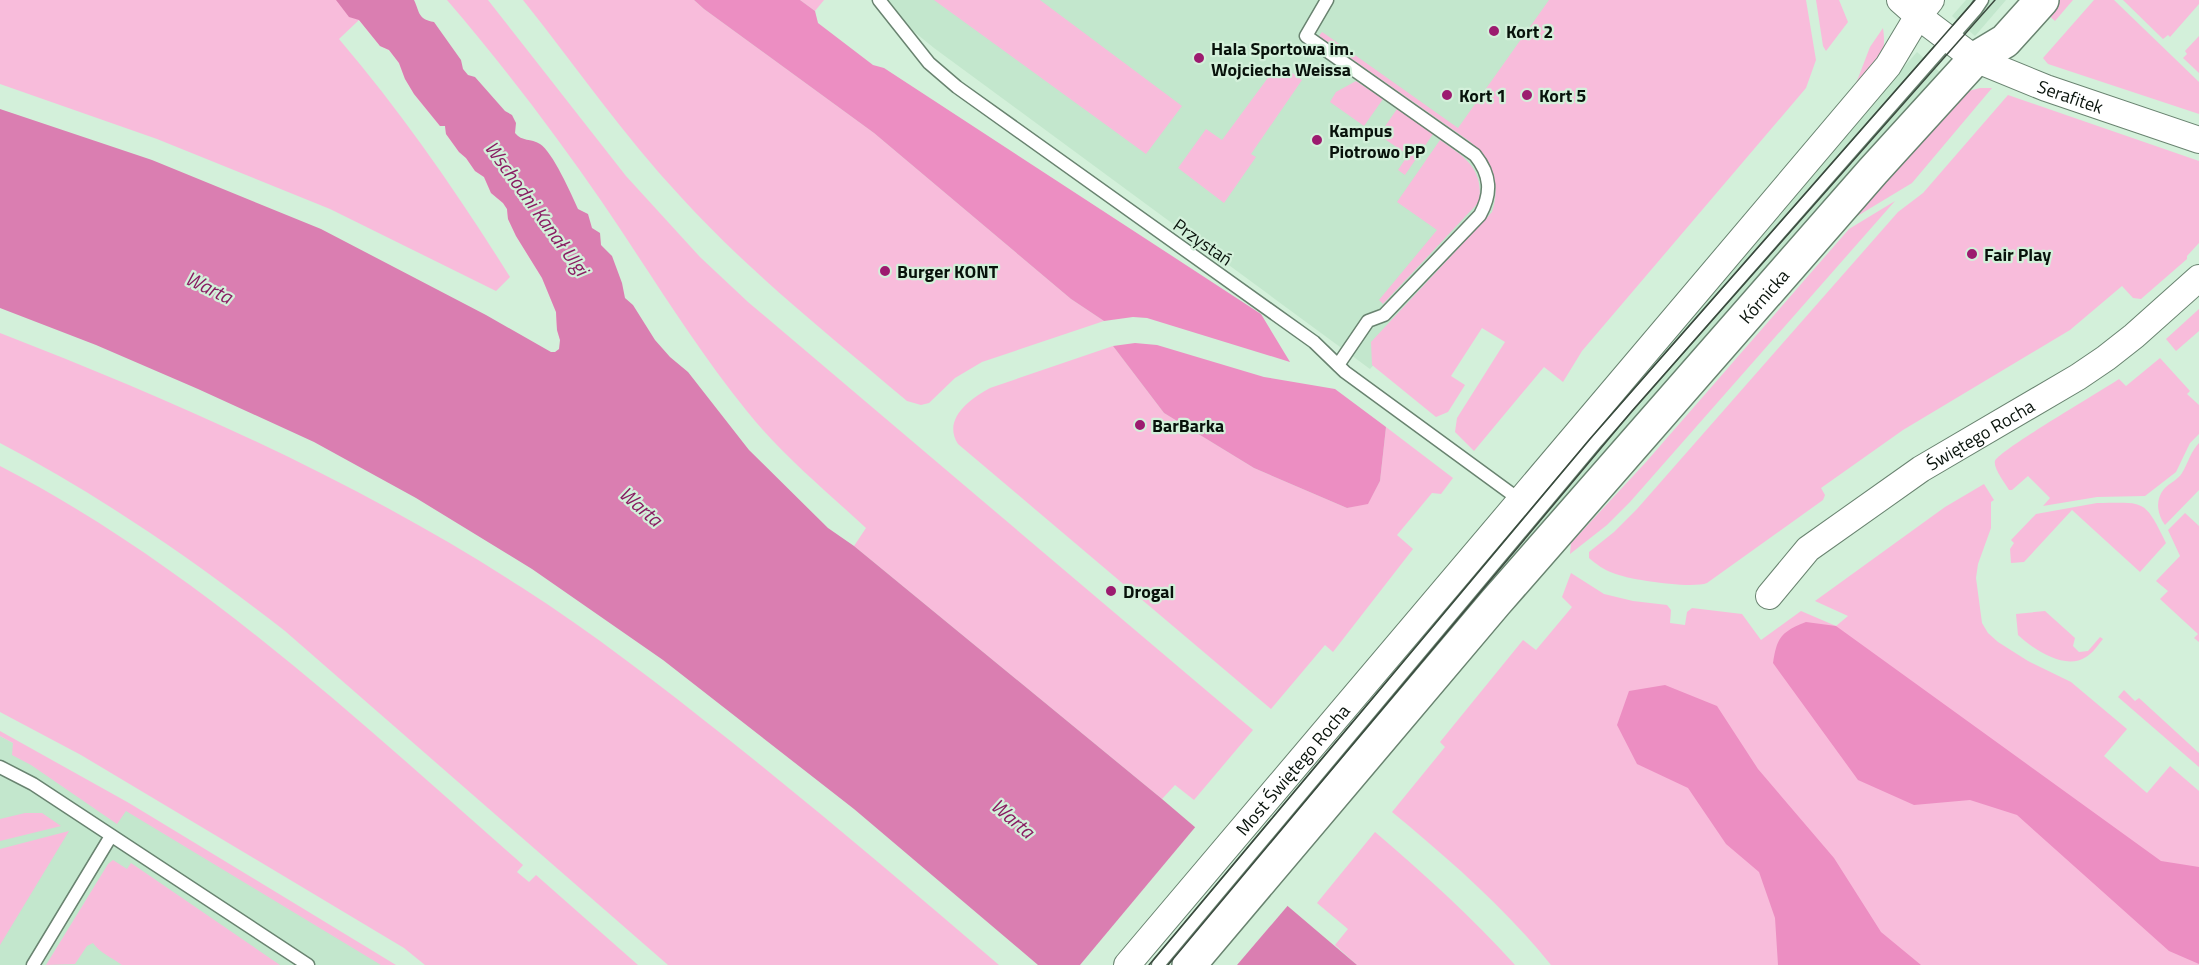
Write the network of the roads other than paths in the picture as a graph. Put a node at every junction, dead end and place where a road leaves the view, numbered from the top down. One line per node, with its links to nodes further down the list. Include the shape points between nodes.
1 (879, 0): 10 (lane, Przystań, via 929,63 957,87 1314,342)
2 (1327, 0): 10 (lane, via 1306,36 1475,155 1486,171 1489,191 1480,215 1384,315 1368,321)
3 (1990, 0): 6 (lane)
4 (2042, 0): 7 (street, Kórnicka, via 2005,41)
5 (1916, 5): 7 (street, Serafitek); 11 (street, via 1888,66)
6 (1979, 5): 7 (lane)
7 (1962, 49): 8 (street, Serafitek, via 2037,85); 12 (street, Kórnicka, via 1873,171)
8 (2199, 141)
9 (2199, 278): 13 (street, Świętego Rocha, via 2106,358 1921,468 1808,549)
10 (1338, 365): 11 (lane, Przystań)
11 (1520, 500): 12 (street)
12 (1476, 588): 18 (street, Most Świętego Rocha); 19 (lane); 20 (street)
13 (1769, 596)
14 (0, 767): 15 (lane)
15 (111, 836): 16 (lane); 17 (lane)
16 (33, 965)
17 (309, 965)
18 (1128, 965)
19 (1158, 965)
20 (1189, 965)

